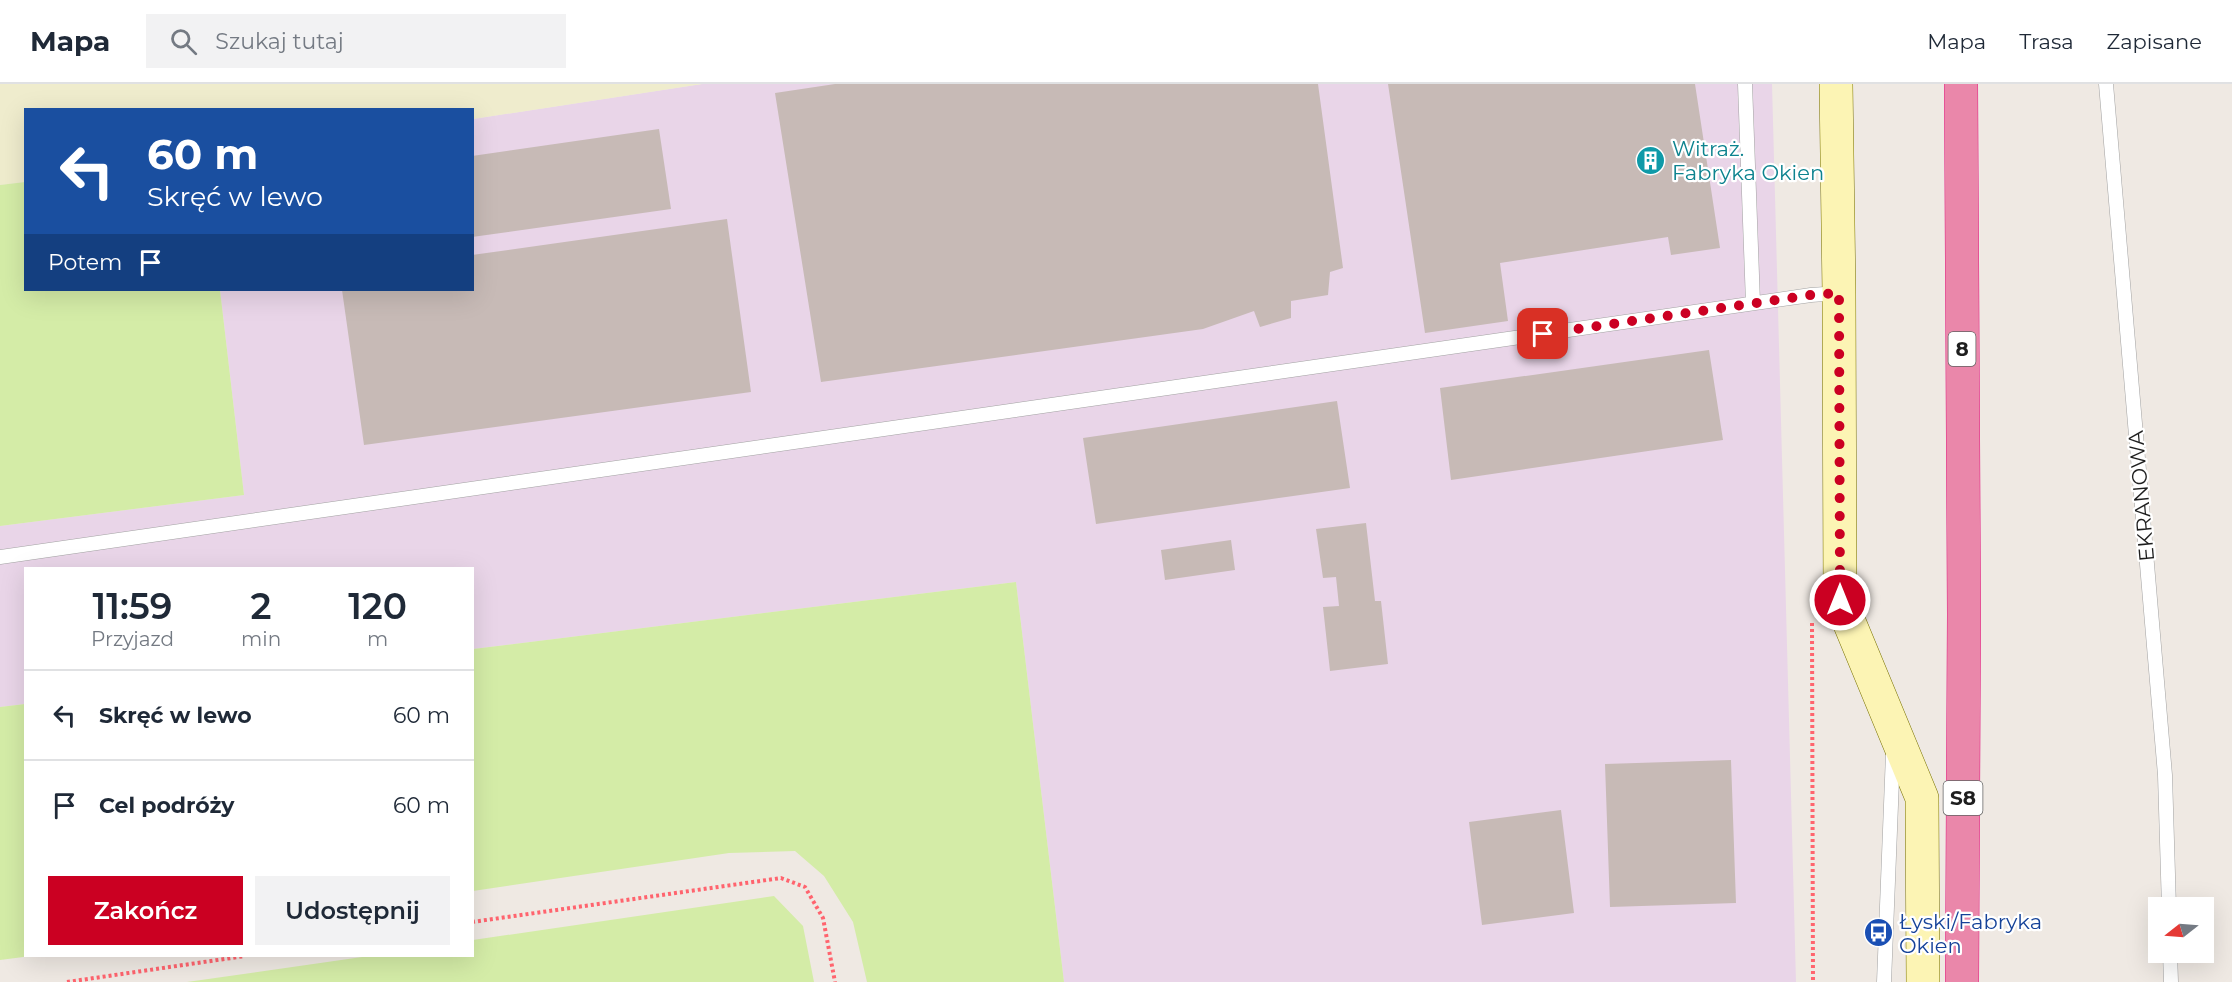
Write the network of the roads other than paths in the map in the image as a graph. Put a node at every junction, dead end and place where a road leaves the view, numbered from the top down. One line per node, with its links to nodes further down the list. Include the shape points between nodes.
1 (1744, 84): 6 (lane)
2 (1836, 84): 5 (street)
3 (1960, 84): 8 (highway, 8)
4 (2106, 84): 10 (lane, EKRANOWA, via 2165,775)
5 (1839, 293): 6 (lane); 9 (street, via 1840,600)
6 (1753, 303): 7 (lane)
7 (0, 557)
8 (1964, 614): 14 (highway, S8)
9 (1894, 731): 12 (lane); 13 (street, via 1922,798)
10 (2169, 897)
11 (2170, 963): 15 (lane)
12 (1884, 982)
13 (1923, 982)
14 (1962, 982)
15 (2171, 982)

